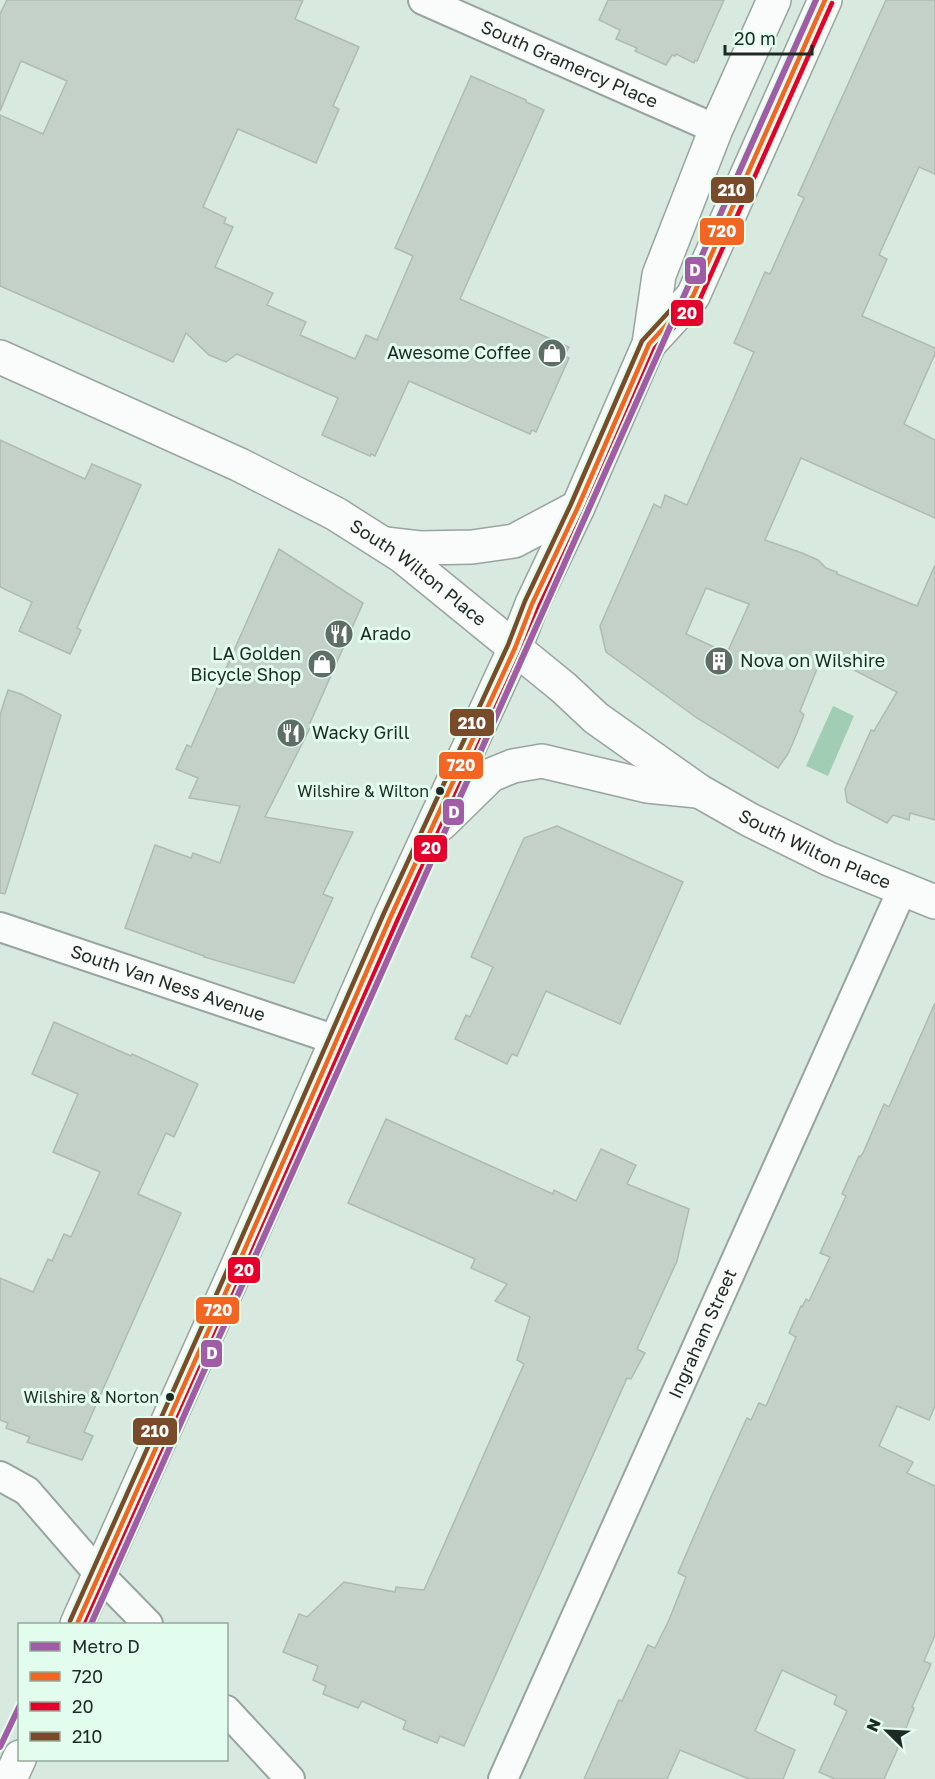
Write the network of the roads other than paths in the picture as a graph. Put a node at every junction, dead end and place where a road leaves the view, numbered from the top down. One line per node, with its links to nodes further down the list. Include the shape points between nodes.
1 (423, 0): 4 (street, South Gramercy Place)
2 (774, 0): 4 (main road)
3 (825, 0): 5 (main road, via 693,296)
4 (716, 129): 5 (main road, via 659,275)
5 (649, 344): 7 (main road)
6 (0, 357): 8 (main road, South Wilton Place, via 249,470 336,514)
7 (578, 507): 8 (main road, via 514,541 430,548); 9 (main road)
8 (382, 544): 9 (main road, South Wilton Place)
9 (515, 648): 10 (main road, South Wilton Place, via 596,718); 11 (main road)
10 (699, 791): 11 (main road, via 647,786 542,761 529,762 491,775); 12 (main road, South Wilton Place, via 829,859)
11 (427, 837): 15 (main road)
12 (903, 888): 13 (main road, South Wilton Place); 24 (street, Ingraham Street)
13 (935, 902)
14 (0, 927): 15 (street, South Van Ness Avenue)
15 (336, 1040): 17 (main road)
16 (0, 1476): 17 (street, via 27,1491)
17 (99, 1574): 18 (main road); 19 (street)
18 (77, 1623)
19 (147, 1623)
20 (228, 1712): 23 (street)
21 (18, 1761): 22 (main road)
22 (10, 1779)
23 (290, 1779)
24 (502, 1779)

